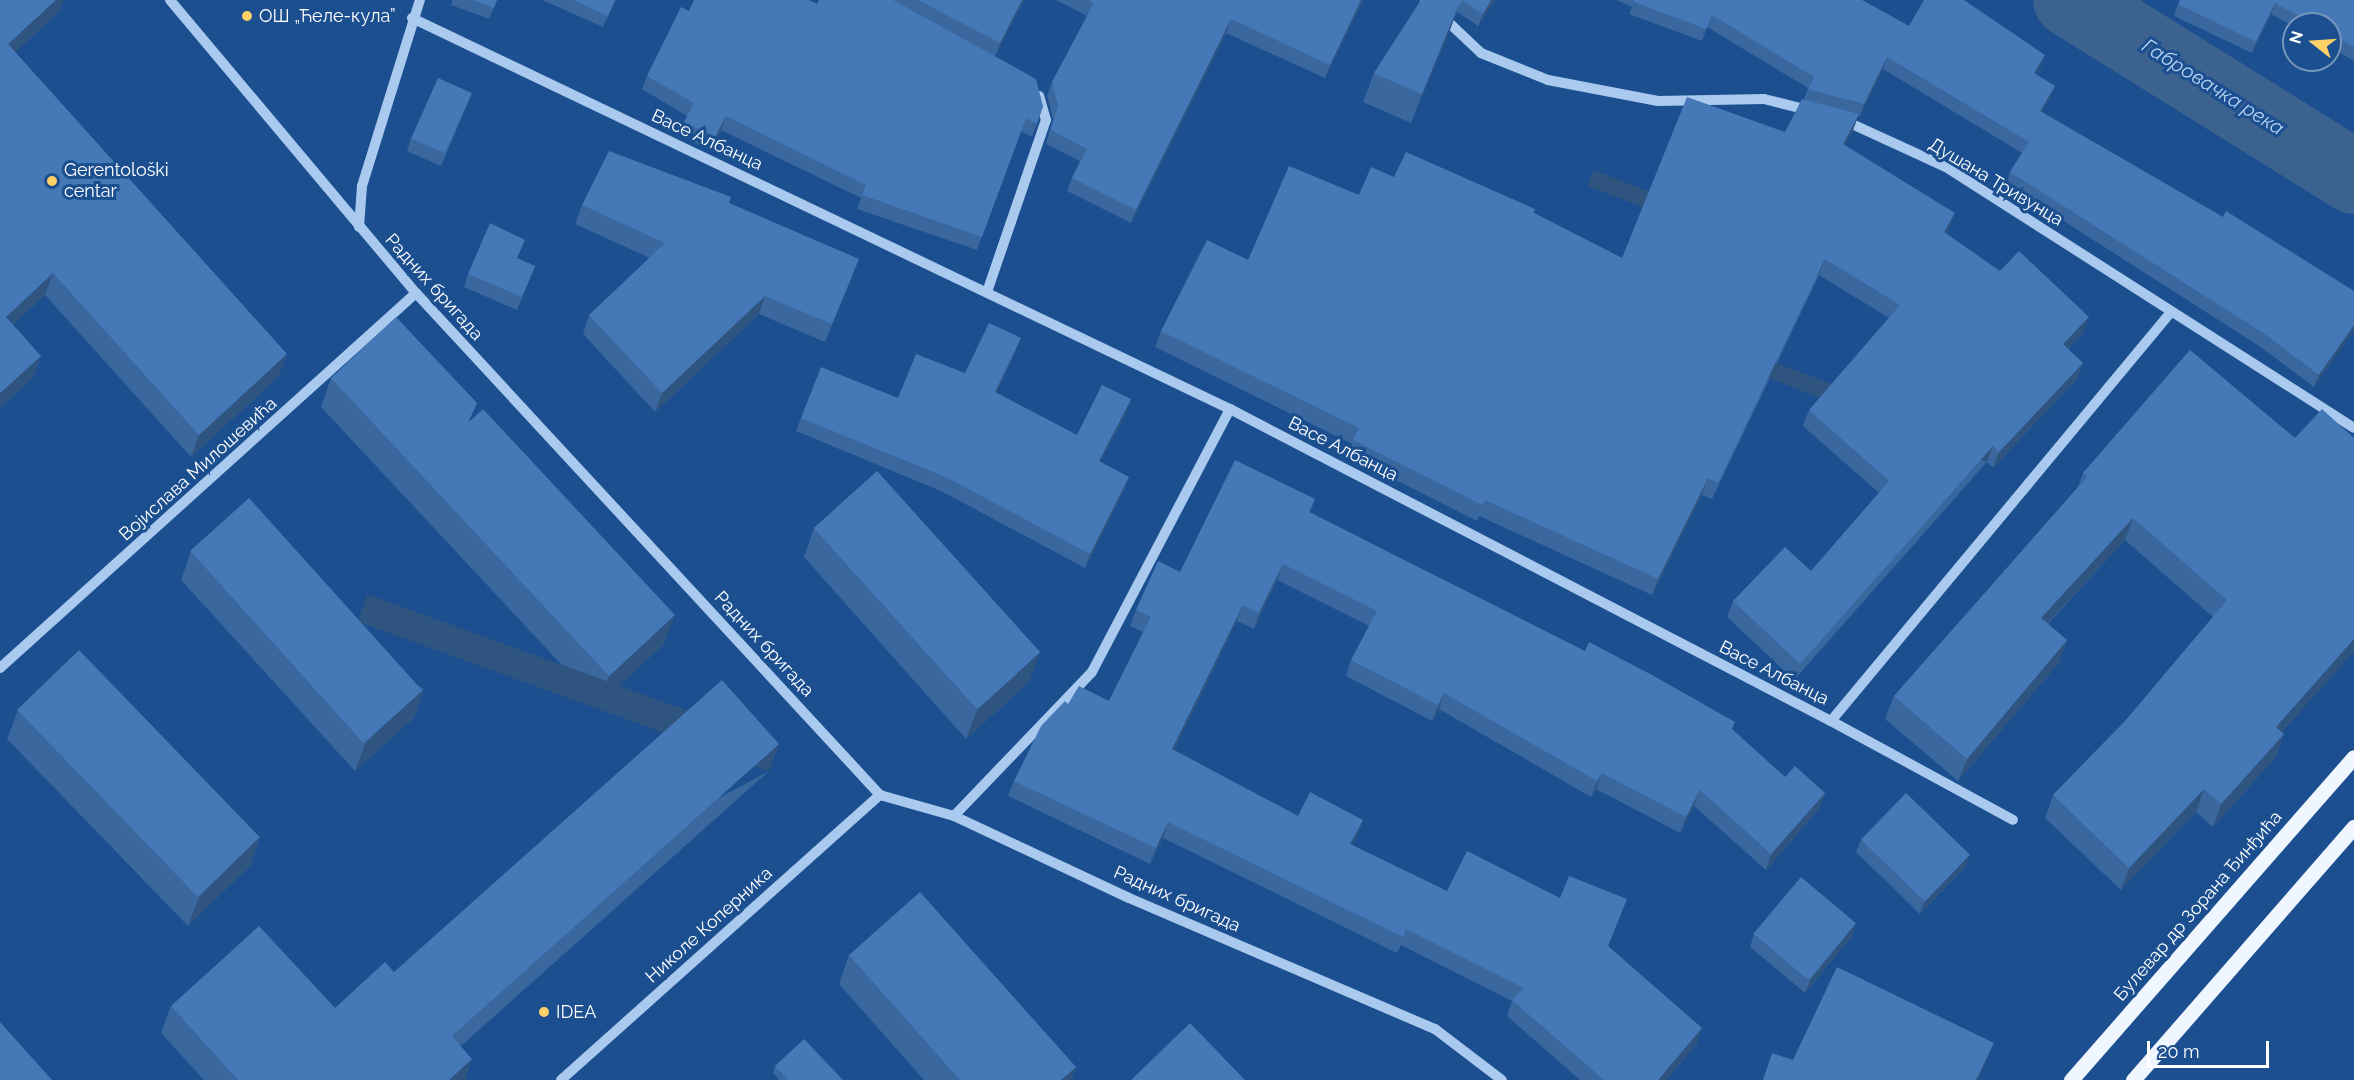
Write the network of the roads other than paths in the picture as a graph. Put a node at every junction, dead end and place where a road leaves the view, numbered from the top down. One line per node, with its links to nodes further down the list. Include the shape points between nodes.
1 (170, 0): 6 (street, Радних бригада)
2 (420, 0): 4 (street)
3 (1425, 0): 9 (street, Душана Тривунца, via 1481,53 1548,80 1658,101 1764,99 1857,123 1946,167)
4 (412, 18): 6 (street, via 362,186); 7 (street, Васе Албанца)
5 (1028, 82): 7 (street, via 1037,87 1046,120)
6 (359, 227): 8 (street, Радних бригада)
7 (987, 292): 10 (street, Васе Албанца)
8 (416, 293): 12 (street, Војислава Милошевића); 15 (street, Радних бригада)
9 (2171, 312): 11 (street, Душана Тривунца); 13 (street, Васе Албанца)
10 (1230, 409): 13 (street, Васе Албанца); 16 (street, via 1092,672)
11 (2354, 428)
12 (0, 668)
13 (1831, 722): 17 (street)
14 (2354, 757): 21 (main road, Булевар др Зорана Ђинђића)
15 (880, 795): 16 (street, Радних бригада); 19 (street, Николе Коперника)
16 (954, 816): 20 (street, Радних бригада, via 1129,898 1435,1029)
17 (2013, 819)
18 (2354, 827): 22 (main road)
19 (561, 1080)
20 (1502, 1080)
21 (2071, 1080)
22 (2133, 1080)

